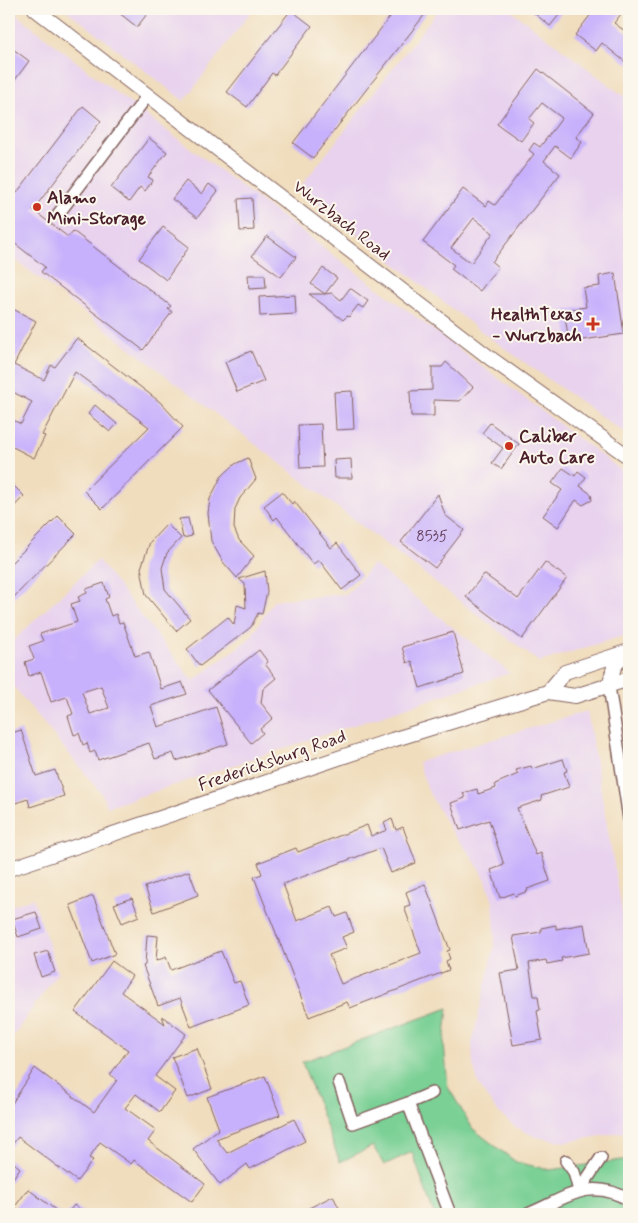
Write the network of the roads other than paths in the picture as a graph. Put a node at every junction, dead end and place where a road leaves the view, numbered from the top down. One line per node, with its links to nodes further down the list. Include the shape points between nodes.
1 (35, 9): 2 (main road, Wurzbach Road)
2 (148, 95): 3 (street); 4 (main road, Wurzbach Road, via 490,358)
3 (59, 213)
4 (629, 457)
5 (627, 652): 7 (main road, via 614,667); 8 (main road, via 565,672)
6 (629, 679): 7 (main road, Fredericksburg Road)
7 (609, 686): 8 (main road, Fredericksburg Road, via 575,696); 9 (street)
8 (548, 692): 10 (main road, Fredericksburg Road, via 392,740)
9 (629, 819)
10 (9, 868)
11 (339, 1082): 13 (street, via 353,1123)
12 (432, 1093): 13 (street)
13 (408, 1104): 18 (street)
14 (601, 1158): 16 (street)
15 (566, 1161): 16 (street, via 574,1172)
16 (579, 1190): 17 (street, via 614,1190); 19 (street)
17 (629, 1200)
18 (450, 1214)
19 (529, 1214)

